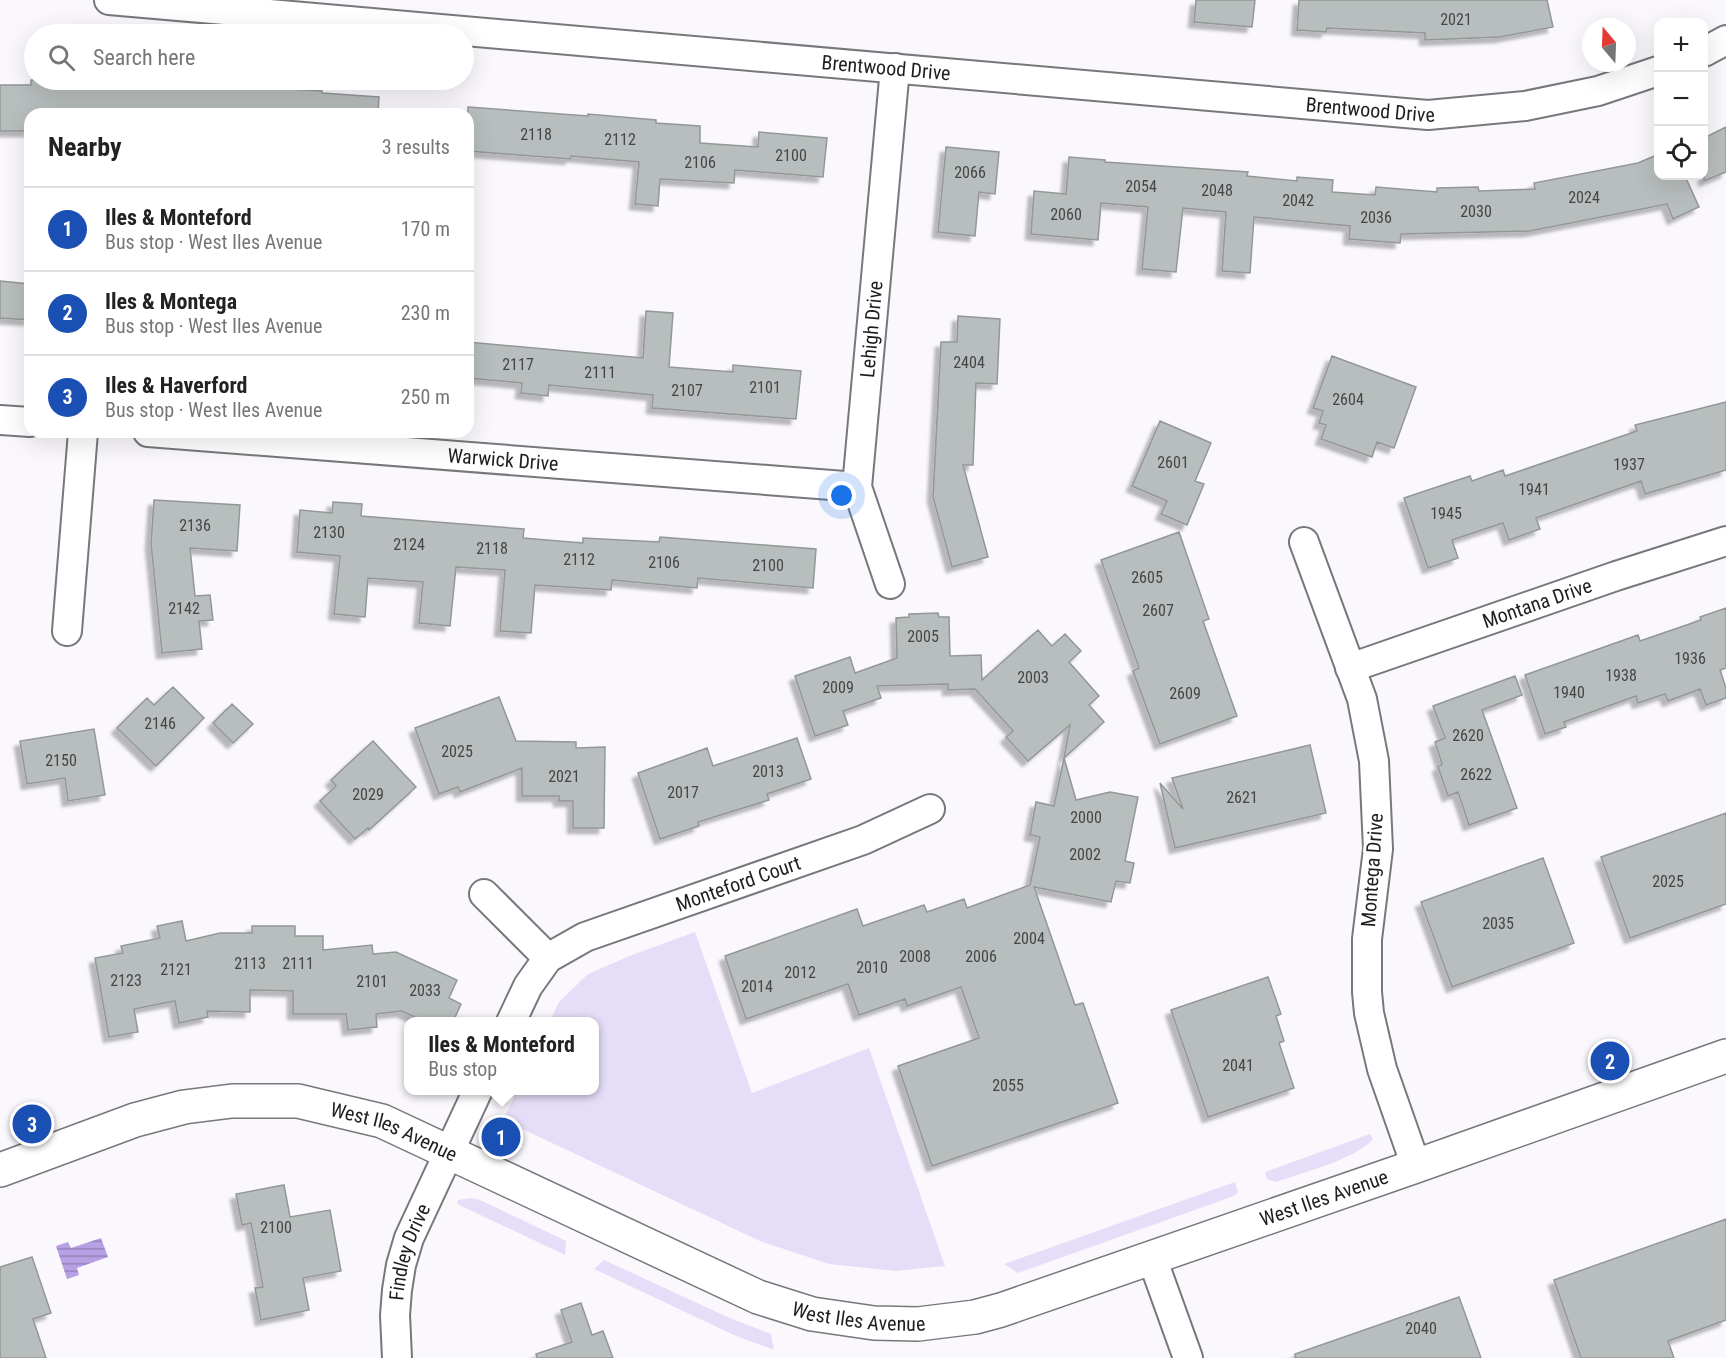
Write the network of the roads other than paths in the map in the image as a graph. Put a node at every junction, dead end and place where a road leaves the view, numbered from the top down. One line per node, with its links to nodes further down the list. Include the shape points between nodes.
1 (109, 0): 2 (street, Brentwood Drive)
2 (386, 24)
3 (474, 32): 6 (street, Brentwood Drive)
4 (1726, 40): 5 (street)
5 (1708, 50)
6 (895, 68): 7 (street, Brentwood Drive, via 1428,115 1525,106 1598,91); 12 (street, Lehigh Drive)
7 (1656, 72)
8 (0, 420): 9 (street)
9 (24, 422)
10 (83, 438): 16 (street)
11 (225, 438): 12 (street, Warwick Drive)
12 (857, 487): 15 (street, Lehigh Drive)
13 (1304, 542): 17 (street, Montega Drive)
14 (1726, 542): 17 (street, Montana Drive)
15 (890, 584)
16 (67, 631)
17 (1350, 668): 25 (street, Montega Drive, via 1362,699 1377,802 1378,849 1366,970 1369,1013 1382,1069)
18 (930, 809): 20 (street, Monteford Court, via 863,840 585,937)
19 (484, 894): 20 (street)
20 (548, 958): 21 (street, Monteford Court, via 528,986)
21 (513, 1017)
22 (1726, 1056): 25 (street, West Iles Avenue)
23 (476, 1095): 24 (street)
24 (450, 1152): 26 (street, West Iles Avenue, via 382,1121 341,1110 298,1101 232,1101 184,1107 135,1120); 27 (street, West Iles Avenue, via 719,1280 812,1314 874,1323 918,1324 975,1317); 28 (street, Findley Drive, via 409,1238 401,1265 395,1315)
25 (1416, 1166): 27 (street, West Iles Avenue)
26 (0, 1170)
27 (1152, 1258): 29 (street)
28 (397, 1358)
29 (1188, 1358)

